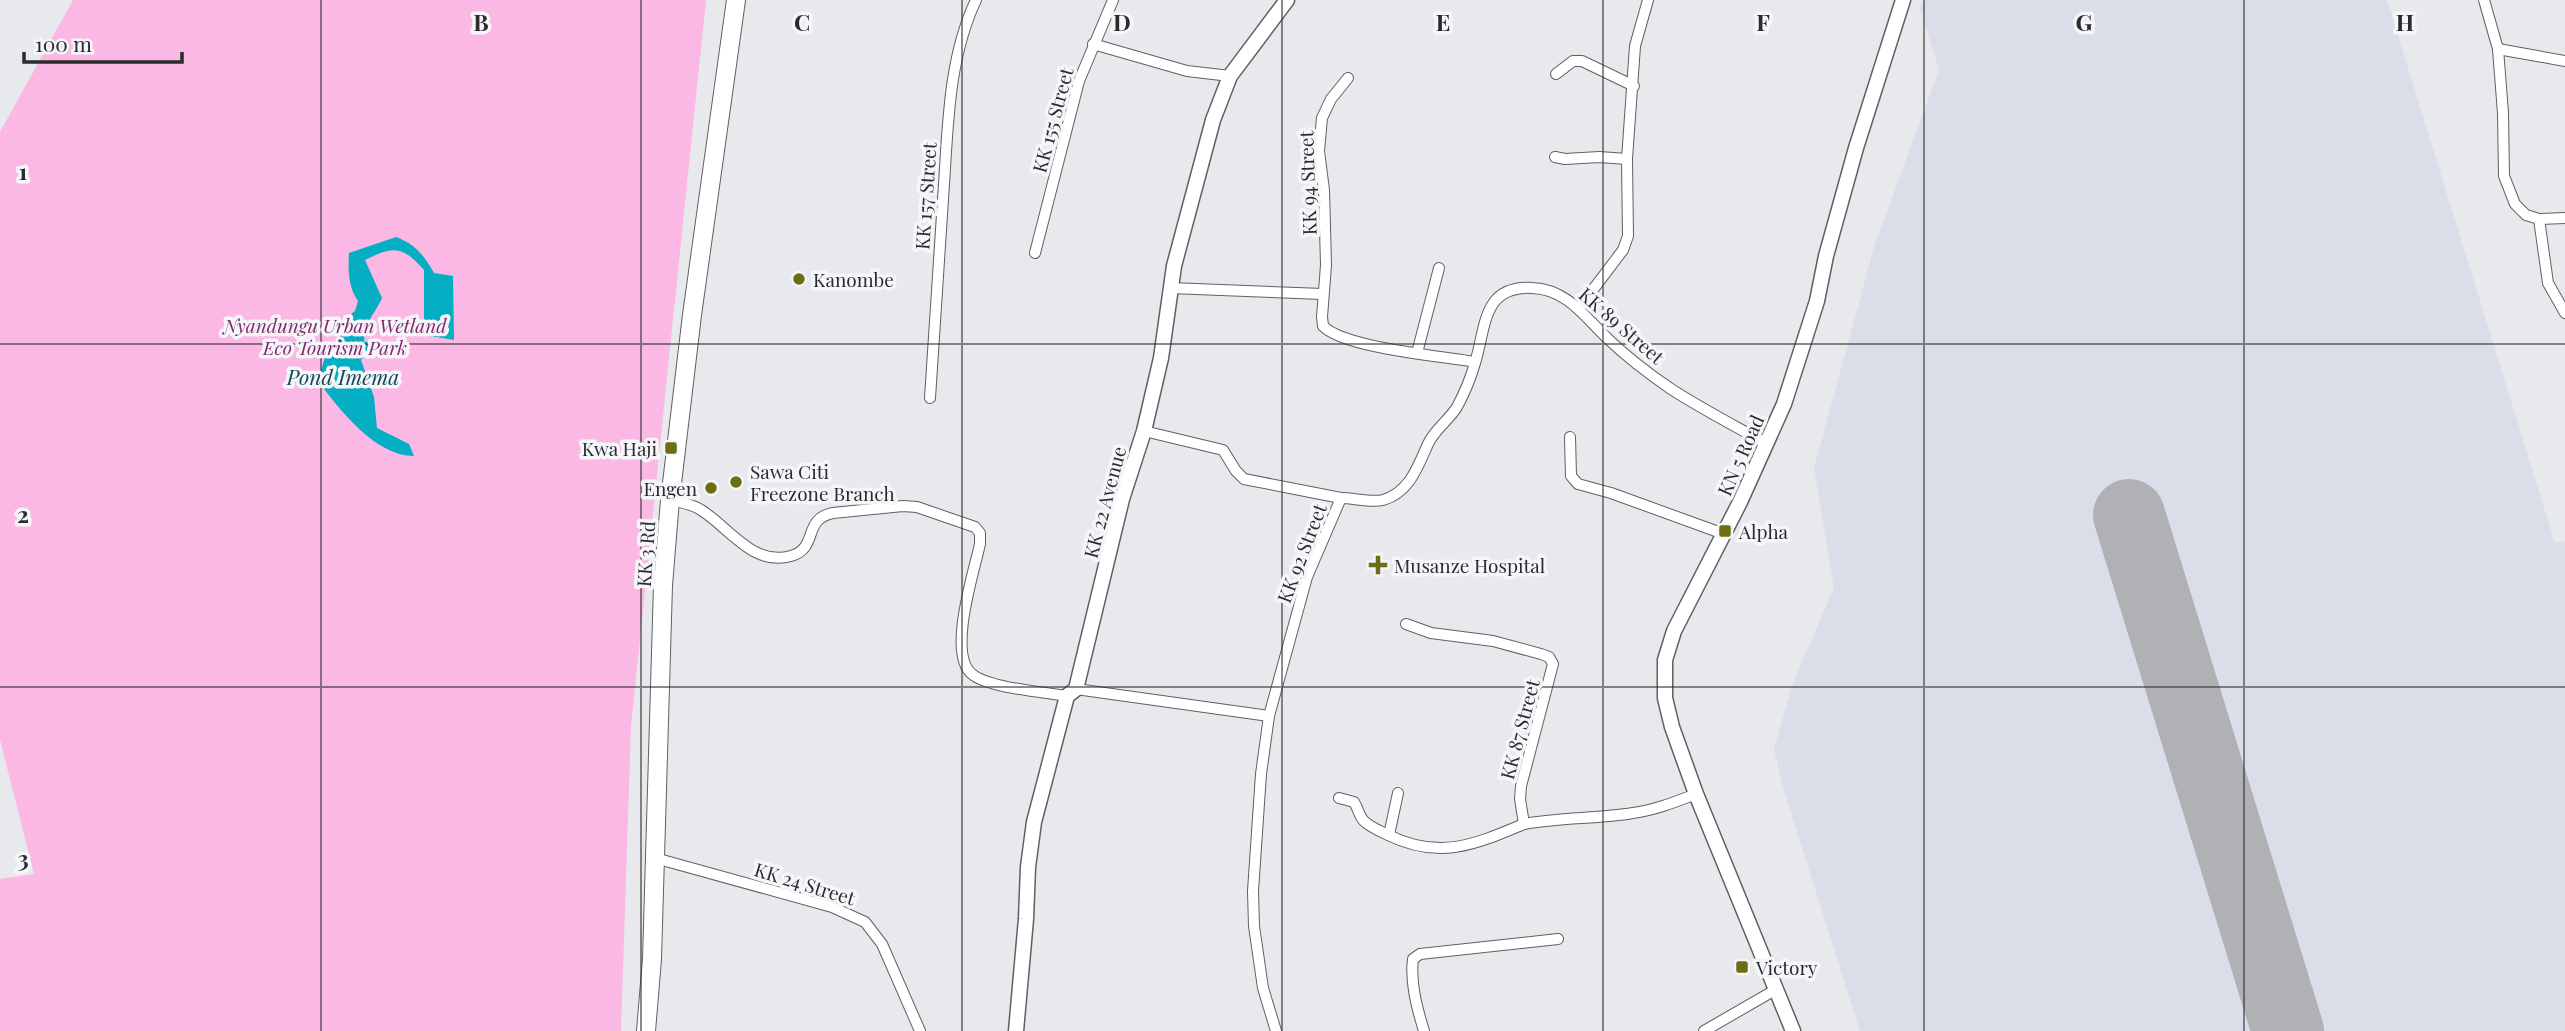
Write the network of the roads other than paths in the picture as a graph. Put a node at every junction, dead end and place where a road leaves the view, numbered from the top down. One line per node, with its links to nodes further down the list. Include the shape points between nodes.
1 (736, 0): 33 (highway, KK 3 Rd)
2 (976, 0): 27 (street, KK 157 Street, via 955,68 948,121)
3 (1113, 0): 8 (street, KK 155 Street)
4 (1287, 0): 12 (main road, KK 22 Avenue)
5 (1648, 0): 14 (street, via 1635,46)
6 (1903, 0): 30 (main road, KN 5 Road, via 1849,172 1800,358)
7 (2484, 0): 9 (street)
8 (1093, 44): 12 (street, via 1187,71); 19 (street, KK 155 Street, via 1079,81)
9 (2498, 49): 10 (street); 18 (street, via 2504,176 2515,204)
10 (2565, 61)
11 (1556, 74): 14 (street, via 1573,61 1582,61)
12 (1230, 76): 21 (main road, KK 22 Avenue, via 1213,120)
13 (1348, 78): 22 (street, KK 94 Street, via 1322,118)
14 (1634, 86): 16 (street)
15 (1555, 156): 16 (street)
16 (1627, 159): 23 (street, via 1628,236 1623,250)
17 (2565, 218): 18 (street)
18 (2539, 219): 24 (street, via 2548,284)
19 (1035, 253)
20 (1439, 268): 25 (street)
21 (1170, 288): 22 (street); 28 (main road, KK 22 Avenue, via 1161,358)
22 (1323, 294): 25 (street, KK 94 Street, via 1323,326 1329,332)
23 (1579, 308): 26 (street, KK 89 Street, via 1556,293 1533,288 1502,294 1484,320); 30 (street, KK 89 Street, via 1671,389)
24 (2565, 313)
25 (1417, 354): 26 (street, KK 94 Street)
26 (1475, 362): 31 (street, KK 89 Street, via 1457,406 1428,443)
27 (930, 398)
28 (1144, 431): 32 (street, via 1215,446 1244,479); 36 (main road, KK 22 Avenue)
29 (1570, 437): 34 (street, via 1571,476 1578,484)
30 (1768, 444): 34 (main road, KN 5 Road)
31 (1423, 461): 32 (street, KK 92 Street, via 1416,474 1381,501)
32 (1341, 498): 37 (street, KK 92 Street, via 1307,577)
33 (670, 500): 36 (street, via 699,508 748,548 782,558 804,548 815,523 834,513 917,507 975,527 980,544 963,621 960,653 964,665 990,683); 43 (highway, KK 3 Rd)
34 (1724, 534): 39 (main road, KN 5 Road, via 1674,631 1665,660 1665,698)
35 (1406, 624): 41 (street, KK 87 Street, via 1549,657 1553,664 1521,786)
36 (1071, 693): 37 (street); 48 (main road, KK 22 Avenue, via 1033,834)
37 (1269, 716): 49 (street, KK 92 Street, via 1261,774 1254,926 1263,988)
38 (1398, 793): 42 (street)
39 (1696, 794): 41 (street, via 1631,814); 45 (main road, KN 5 Road)
40 (1339, 798): 42 (street, via 1354,802 1366,823)
41 (1524, 824): 42 (street, via 1455,849 1418,847)
42 (1389, 835)
43 (655, 858): 46 (highway, KK 3 Rd); 47 (street, KK 24 Street, via 832,907 866,922 882,944)
44 (1558, 939): 50 (street, via 1420,954 1413,959 1411,971)
45 (1775, 990): 51 (street); 52 (main road, KN 5 Road)
46 (646, 1031)
47 (920, 1031)
48 (1016, 1031)
49 (1276, 1031)
50 (1424, 1031)
51 (1704, 1031)
52 (1793, 1031)

